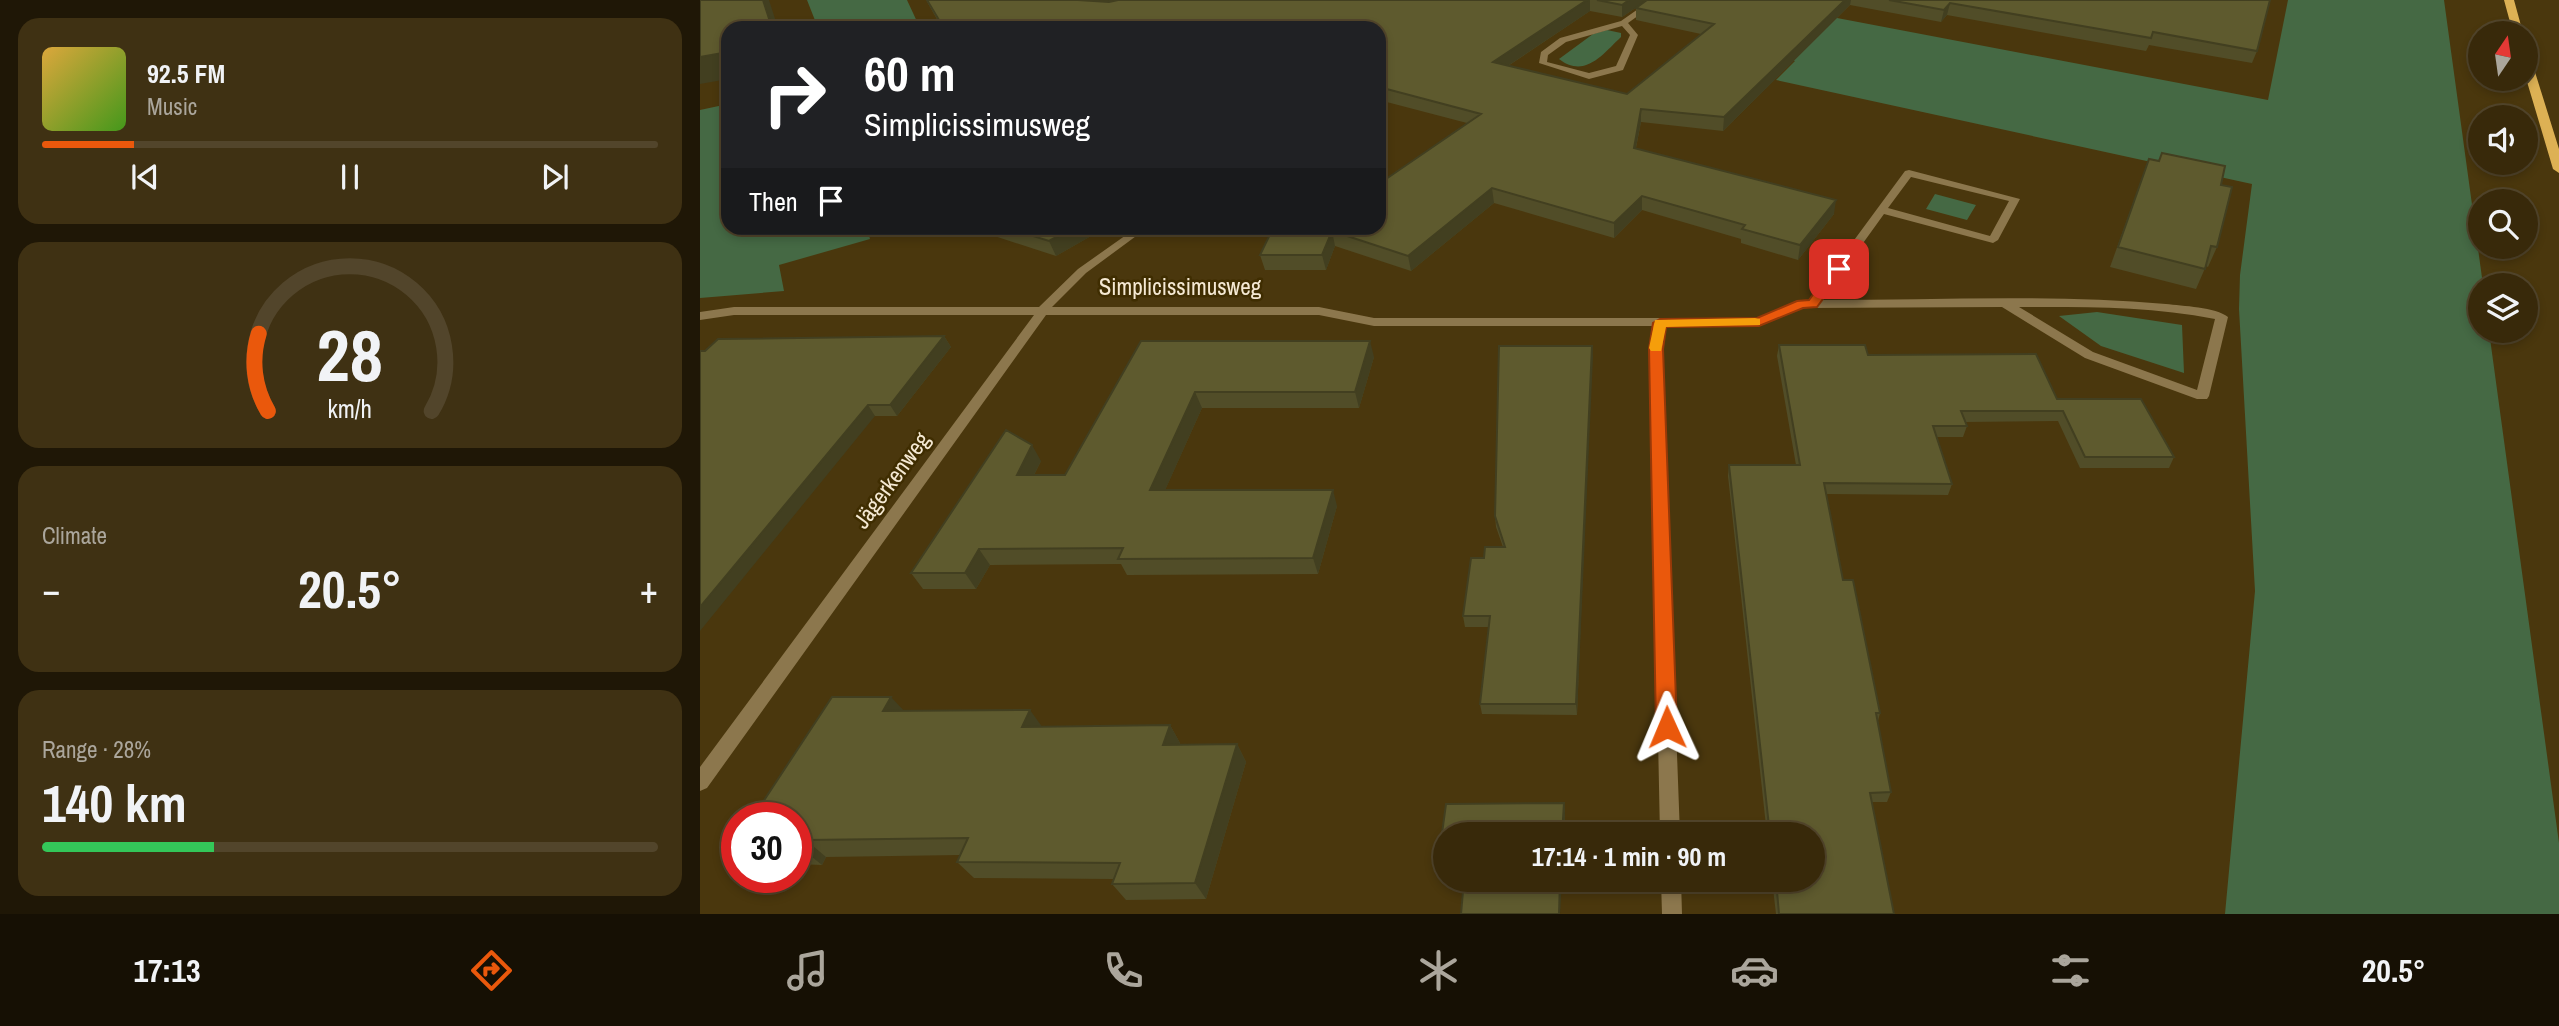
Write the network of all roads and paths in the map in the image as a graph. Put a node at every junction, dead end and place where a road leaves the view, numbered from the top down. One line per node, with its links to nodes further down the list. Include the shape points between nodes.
1 (1656, 0): 4 (street)
2 (2509, 0): 3 (main road)
3 (2515, 21)
4 (1625, 23): 4 (street, via 1634,35 1620,68 1589,76 1543,63 1544,54 1563,40)
5 (2536, 91): 6 (main road)
6 (2559, 169)
7 (1882, 210): 7 (street, via 1909,173 2015,199 1993,240); 10 (street)
8 (1132, 235): 11 (street, Jägerkenweg, via 1083,271)
9 (2004, 303): 9 (street, Simplicissimusweg, via 2089,355 2202,396 2222,317 2113,303); 10 (street, Simplicissimusweg)
10 (1813, 304): 13 (street, Simplicissimusweg, via 1801,304 1759,322)
11 (1043, 310): 12 (street, Simplicissimusweg, via 734,311); 13 (street, Simplicissimusweg, via 1319,310 1374,322); 14 (street, Jägerkenweg)
12 (700, 316)
13 (1660, 323): 15 (street, via 1656,349)
14 (700, 782)
15 (1670, 822)
16 (1671, 892): 17 (street)
17 (1672, 914)

